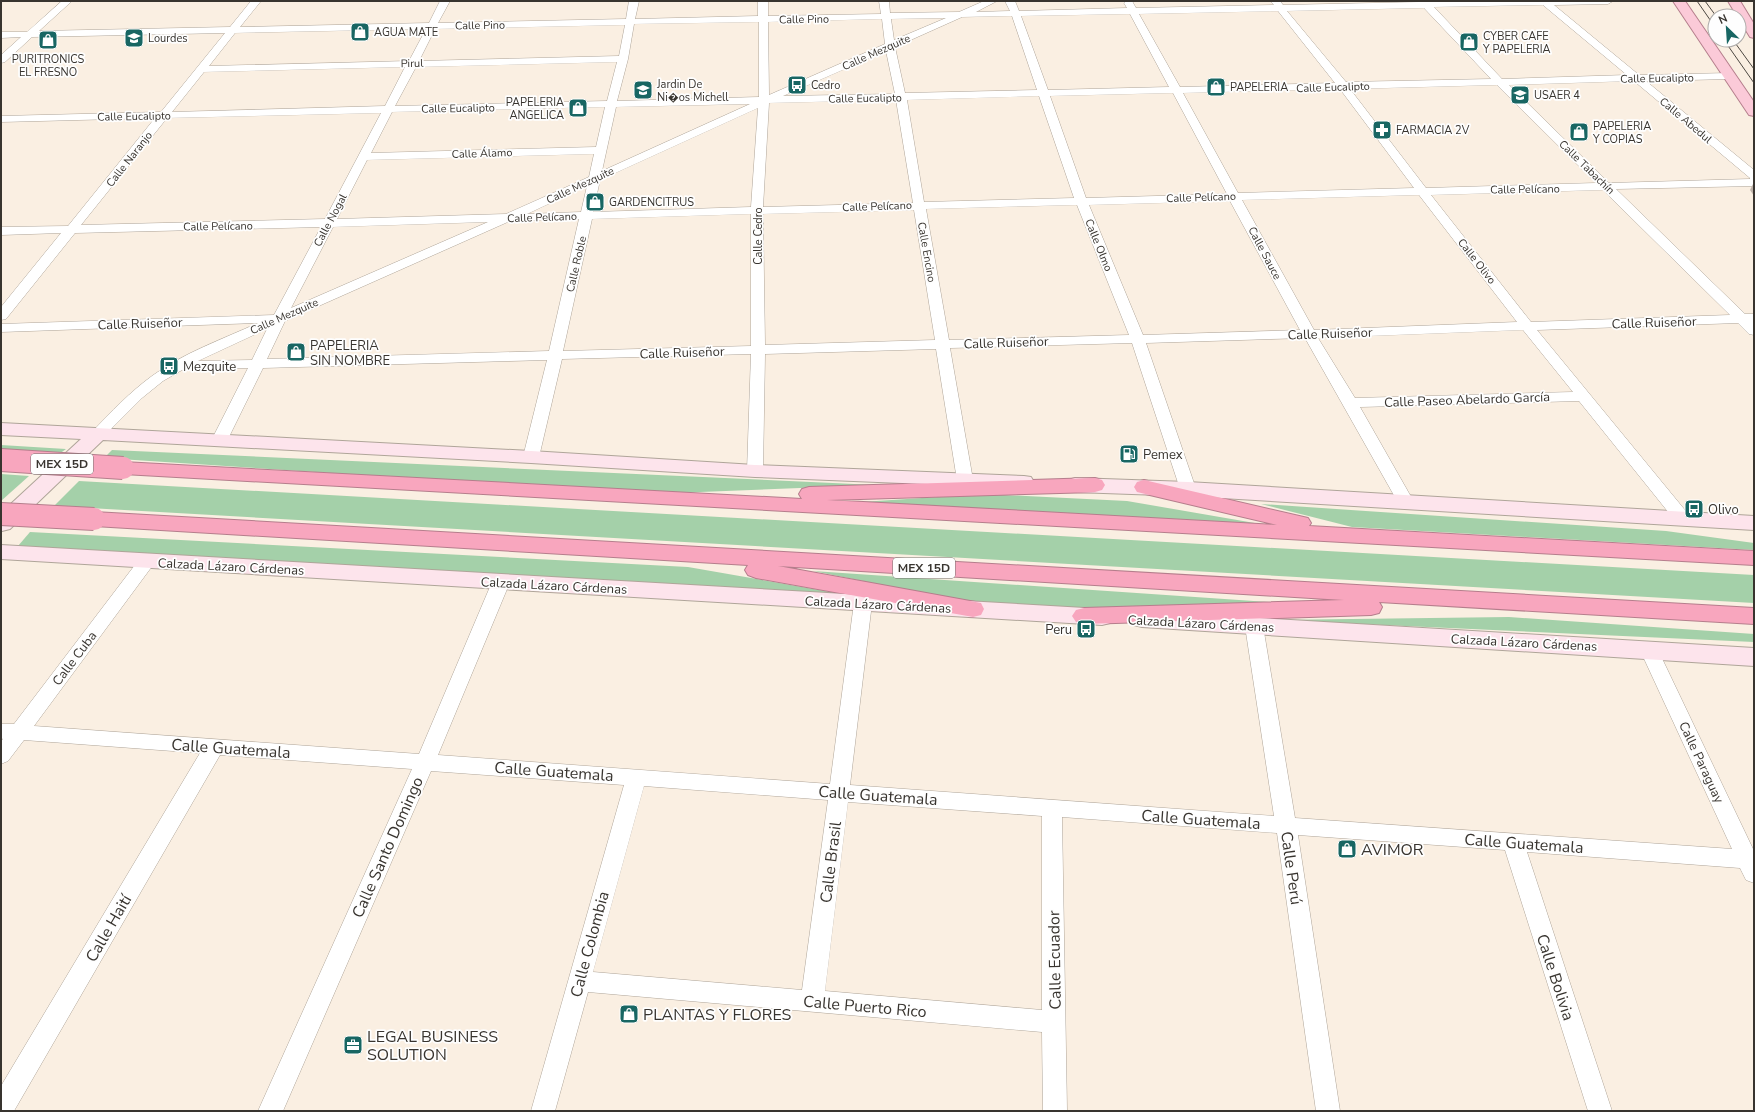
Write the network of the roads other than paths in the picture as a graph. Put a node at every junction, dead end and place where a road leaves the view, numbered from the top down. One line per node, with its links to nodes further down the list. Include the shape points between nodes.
1 (67, 1): 24 (street)
2 (256, 1): 23 (street, Calle Naranjo)
3 (445, 1): 22 (street, Calle Nogal)
4 (634, 1): 21 (street, Calle Roble)
5 (763, 1): 20 (street, Calle Cedro)
6 (884, 1): 19 (street, Calle Encino)
7 (992, 1): 17 (street, Calle Mezquite)
8 (1010, 1): 18 (street, Calle Olmo)
9 (1128, 1): 16 (street, Calle Sauce)
10 (1608, 1): 13 (street, Calle Pino)
11 (1679, 1): 32 (main road)
12 (1734, 1): 25 (main road)
13 (1544, 2): 14 (street, Calle Pino); 33 (street, Calle Abedul)
14 (1425, 3): 15 (street, Calle Pino); 34 (street, Calle Tabachín)
15 (1277, 4): 16 (street, Calle Pino); 35 (street, Calle Olivo)
16 (1134, 11): 18 (street, Calle Pino); 36 (street, Calle Sauce)
17 (961, 14): 18 (street, Calle Pino); 19 (street, Calle Pino); 27 (street, Calle Mezquite)
18 (1016, 14): 37 (street, Calle Olmo)
19 (887, 17): 20 (street, Calle Pino); 27 (street, Calle Encino)
20 (763, 20): 21 (street, Calle Pino); 39 (street, Calle Cedro)
21 (630, 22): 22 (street, Calle Pino); 28 (street, Calle Roble)
22 (432, 26): 23 (street, Calle Pino); 30 (street, Calle Nogal)
23 (231, 30): 24 (street, Calle Pino); 31 (street, Calle Naranjo)
24 (30, 34): 26 (street, Calle Pino); 29 (street)
25 (1754, 34)
26 (1, 35)
27 (890, 46): 38 (street, Calle Encino); 39 (street, Calle Mezquite)
28 (623, 59): 30 (street, Pirul); 40 (street, Calle Roble)
29 (1, 60)
30 (413, 63): 31 (street, Pirul); 41 (street, Calle Nogal)
31 (200, 69): 43 (street, Calle Naranjo)
32 (1730, 76): 33 (street, Calle Eucalipto); 42 (main road)
33 (1636, 78): 34 (street, Calle Eucalipto); 47 (street, Calle Abedul)
34 (1500, 82): 35 (street, Calle Eucalipto); 50 (street, Calle Tabachín)
35 (1343, 86): 36 (street, Calle Eucalipto); 51 (street, Calle Olivo)
36 (1177, 91): 37 (street, Calle Eucalipto); 52 (street, Calle Sauce)
37 (1044, 94): 38 (street, Calle Eucalipto); 53 (street, Calle Olmo)
38 (901, 98): 39 (street, Calle Eucalipto); 54 (street, Calle Encino)
39 (764, 101): 40 (street, Calle Eucalipto); 48 (street, Calle Mezquite); 55 (street, Calle Cedro)
40 (611, 104): 41 (street, Calle Eucalipto); 45 (street, Calle Roble)
41 (388, 110): 43 (street, Calle Eucalipto); 46 (street, Calle Nogal)
42 (1754, 112)
43 (163, 115): 44 (street, Calle Eucalipto); 59 (street, Calle Naranjo)
44 (1, 119)
45 (601, 150): 46 (street, Calle Álamo); 48 (street, Calle Roble)
46 (363, 157): 58 (street, Calle Nogal)
47 (1754, 176)
48 (595, 178): 56 (street, Calle Roble); 57 (street, Calle Mezquite)
49 (1754, 182): 50 (street, Calle Pelícano)
50 (1607, 187): 51 (street, Calle Pelícano); 63 (street, Calle Tabachín)
51 (1422, 191): 52 (street, Calle Pelícano); 64 (street, Calle Olivo)
52 (1234, 196): 53 (street, Calle Pelícano); 67 (street, Calle Sauce)
53 (1080, 201): 54 (street, Calle Pelícano); 68 (street, Calle Olmo)
54 (919, 205): 55 (street, Calle Pelícano); 69 (street, Calle Encino)
55 (757, 210): 56 (street, Calle Pelícano); 70 (street, Calle Cedro)
56 (587, 215): 57 (street, Calle Pelícano); 71 (street, Calle Roble)
57 (508, 218): 58 (street, Calle Pelícano); 62 (street, Calle Mezquite)
58 (328, 223): 59 (street, Calle Pelícano); 62 (street, Calle Nogal)
59 (73, 229): 60 (street, Calle Pelícano); 61 (street, Calle Naranjo)
60 (1, 231)
61 (1, 316)
62 (279, 318): 65 (street, Calle Ruiseñor); 72 (street, Calle Nogal); 73 (street, Calle Mezquite)
63 (1748, 318): 64 (street, Calle Ruiseñor); 66 (street, Calle Tabachín)
64 (1527, 326): 67 (street, Calle Ruiseñor); 74 (street, Calle Olivo)
65 (1, 328)
66 (1754, 331)
67 (1309, 334): 68 (street, Calle Ruiseñor); 75 (street, Calle Sauce)
68 (1136, 338): 69 (street, Calle Ruiseñor); 85 (street, Calle Olmo)
69 (943, 344): 70 (street, Calle Ruiseñor); 82 (street, Calle Encino)
70 (758, 349): 71 (street, Calle Ruiseñor); 81 (street, Calle Cedro)
71 (555, 357): 72 (street, Calle Ruiseñor); 79 (street, Calle Roble)
72 (258, 364): 73 (street, Calle Ruiseñor); 78 (street, Calle Nogal)
73 (178, 366): 77 (street, Calle Mezquite, via 137,395)
74 (1583, 396): 75 (street, Calle Paseo Abelardo García); 89 (street, Calle Olivo)
75 (1350, 403): 87 (street, Calle Sauce)
76 (1, 429): 77 (main road)
77 (97, 435): 78 (main road); 91 (main road)
78 (219, 441): 79 (main road)
79 (530, 457): 81 (main road)
80 (1, 460): 86 (highway, MEX 15D, bridge)
81 (755, 471): 82 (main road)
82 (965, 480): 83 (main road)
83 (1095, 486): 84 (main road); 86 (highway)
84 (1144, 487): 85 (main road); 92 (highway)
85 (1188, 489): 87 (main road)
86 (653, 498): 92 (highway, MEX 15D)
87 (1406, 502): 89 (main road)
88 (1, 514): 94 (highway, MEX 15D, bridge)
89 (1683, 519): 90 (main road)
90 (1754, 523)
91 (1, 525)
92 (1358, 537): 95 (highway, MEX 15D)
93 (1, 552): 96 (main road, Calzada Lázaro Cárdenas)
94 (660, 552): 99 (highway, MEX 15D); 100 (highway)
95 (1754, 558)
96 (147, 561): 97 (main road, Calzada Lázaro Cárdenas); 106 (street, Calle Cuba)
97 (501, 582): 98 (main road, Calzada Lázaro Cárdenas); 109 (street, Calle Santo Domingo)
98 (863, 603): 100 (main road, Calzada Lázaro Cárdenas); 111 (street, Calle Brasil)
99 (1514, 603): 101 (highway); 102 (highway, MEX 15D)
100 (973, 609): 101 (main road, Calzada Lázaro Cárdenas)
101 (1084, 616): 103 (main road, Calzada Lázaro Cárdenas)
102 (1754, 616)
103 (1254, 626): 104 (main road, Calzada Lázaro Cárdenas); 113 (street, Calle Perú)
104 (1649, 650): 105 (main road, Calzada Lázaro Cárdenas); 115 (street, Calle Paraguay)
105 (1754, 656)
106 (10, 731): 107 (street, Calle Guatemala); 108 (street, Calle Cuba)
107 (215, 746): 109 (street, Calle Guatemala); 119 (street, Calle Haití)
108 (1, 756)
109 (425, 762): 110 (street, Calle Guatemala); 120 (street, Calle Santo Domingo)
110 (636, 777): 111 (street, Calle Guatemala); 116 (street, Calle Colombia)
111 (839, 792): 112 (street, Calle Guatemala); 117 (street, Calle Brasil)
112 (1052, 808): 113 (street, Calle Guatemala); 118 (street, Calle Ecuador)
113 (1286, 825): 114 (street, Calle Guatemala); 123 (street, Calle Perú)
114 (1513, 842): 115 (street, Calle Guatemala); 124 (street, Calle Bolivia)
115 (1752, 865)
116 (579, 980): 117 (street, Calle Puerto Rico); 121 (street, Calle Colombia)
117 (812, 1002): 118 (street, Calle Puerto Rico)
118 (1054, 1022): 122 (street, Calle Ecuador)
119 (1, 1109)
120 (270, 1111)
121 (543, 1111)
122 (1055, 1111)
123 (1328, 1111)
124 (1600, 1111)

